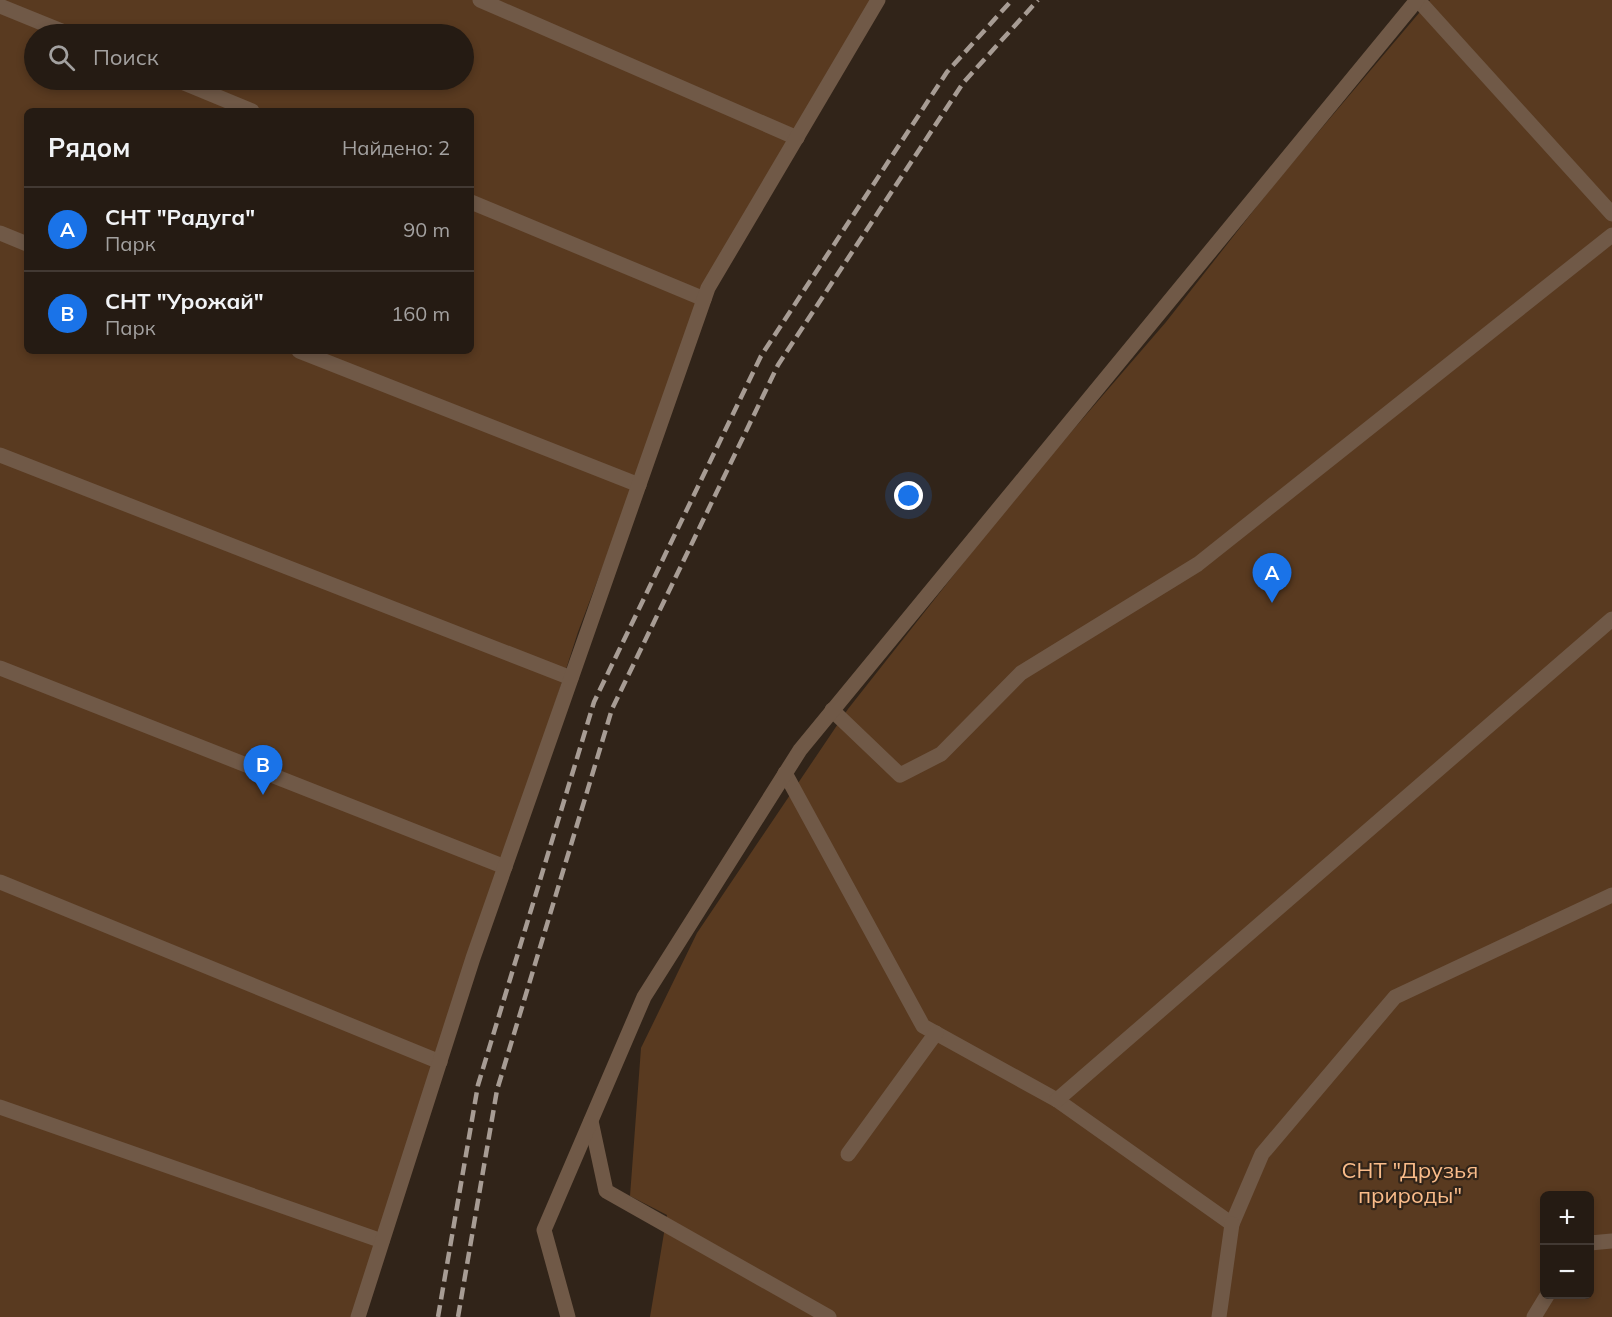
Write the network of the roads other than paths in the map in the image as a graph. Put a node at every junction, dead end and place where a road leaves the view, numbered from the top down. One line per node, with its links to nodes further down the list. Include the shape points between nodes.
1 (480, 0): 8 (street)
2 (878, 0): 8 (street)
3 (1418, 0): 10 (street); 21 (street)
4 (0, 6): 5 (street)
5 (44, 24)
6 (201, 90): 7 (street)
7 (245, 108)
8 (797, 138): 14 (street)
9 (474, 203): 14 (street)
10 (1612, 214)
11 (0, 233): 13 (street)
12 (1612, 235): 21 (street, via 1198,564 1021,673 941,754 900,775)
13 (24, 243)
14 (704, 299): 17 (street)
15 (307, 354): 17 (street)
16 (0, 455): 20 (street)
17 (639, 485): 20 (street)
18 (1612, 619): 28 (street)
19 (0, 668): 23 (street)
20 (572, 678): 23 (street)
21 (832, 710): 22 (street)
22 (785, 773): 26 (street, via 923,1026); 30 (street, via 644,997)
23 (505, 867): 27 (street)
24 (0, 882): 27 (street)
25 (1612, 895): 32 (street, via 1395,997 1262,1154)
26 (936, 1033): 28 (street); 31 (street)
27 (440, 1062): 33 (street)
28 (1057, 1100): 32 (street)
29 (0, 1107): 33 (street)
30 (591, 1120): 38 (street, via 544,1230); 39 (street, via 606,1191)
31 (848, 1154)
32 (1232, 1224): 40 (street)
33 (382, 1241): 37 (street)
34 (1612, 1241): 35 (street)
35 (1594, 1243)
36 (1545, 1299): 41 (street)
37 (358, 1317)
38 (568, 1317)
39 (829, 1317)
40 (1220, 1317)
41 (1534, 1317)

